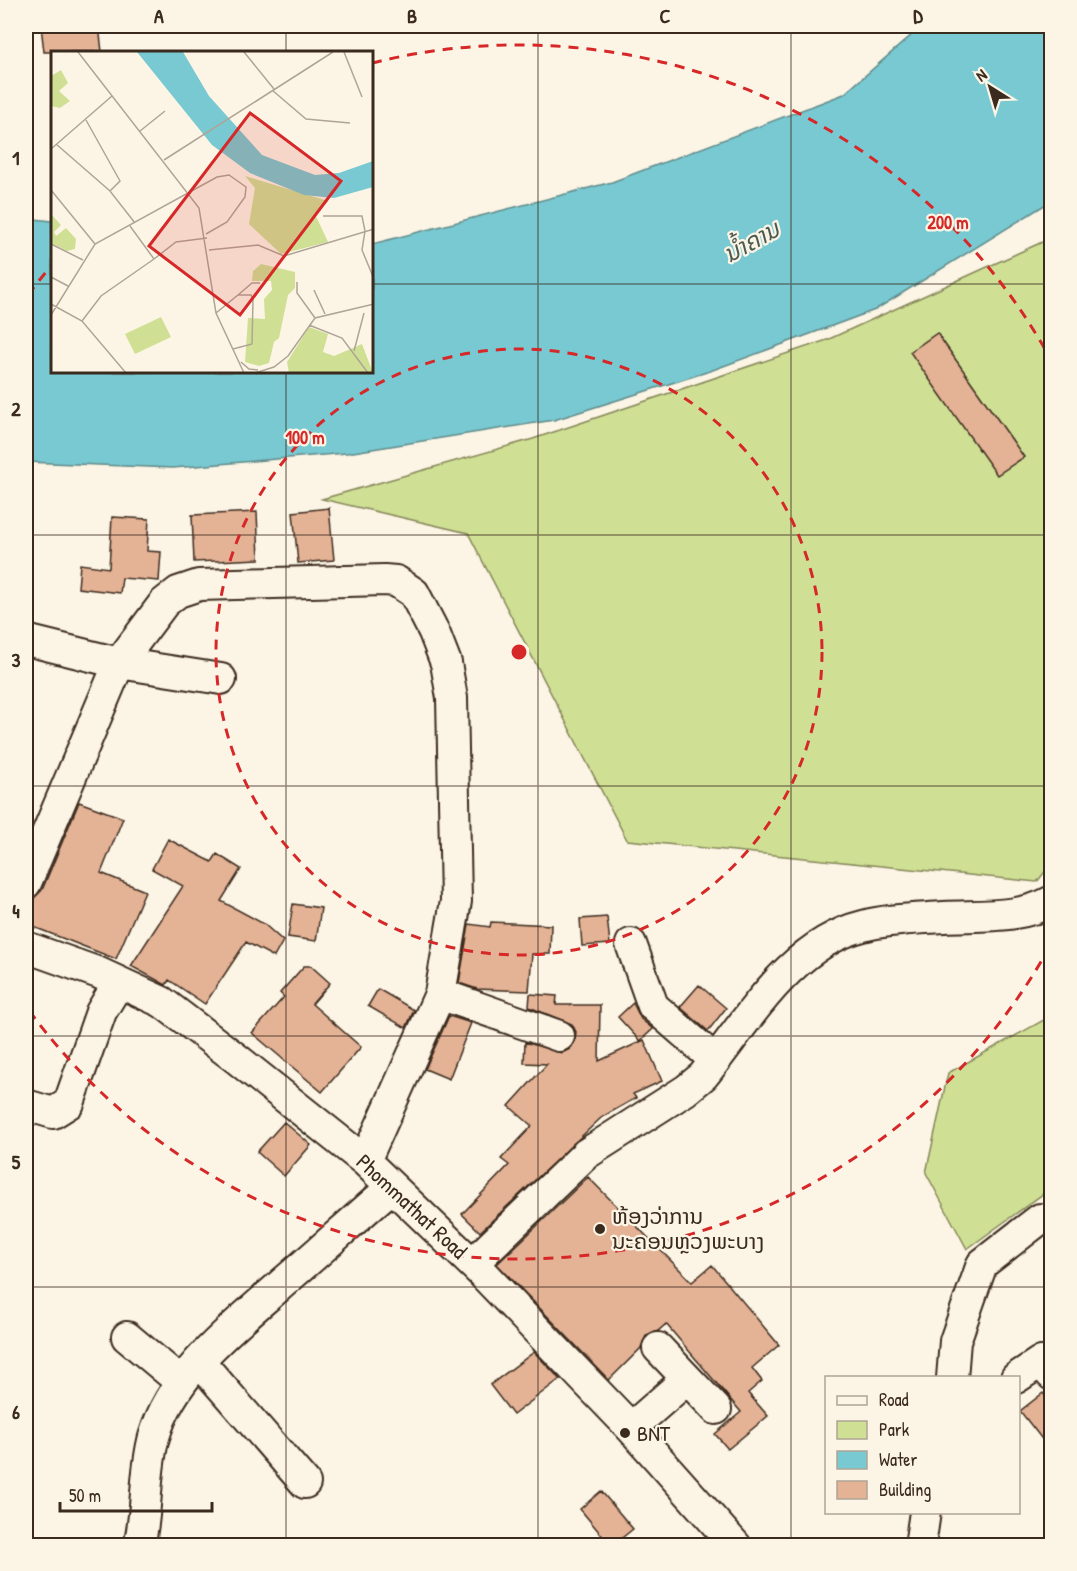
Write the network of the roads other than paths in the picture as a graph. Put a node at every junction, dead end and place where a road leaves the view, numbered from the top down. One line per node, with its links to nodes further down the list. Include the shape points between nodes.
1 (26, 640): 2 (street)
2 (119, 663): 3 (street); 4 (street); 9 (street, via 164,603 178,592 199,585 384,580 396,581 414,593 446,663 452,698 456,901)
3 (221, 679)
4 (26, 883)
5 (1052, 901): 11 (street, via 1022,913 883,921 838,934 798,959)
6 (631, 944): 11 (street, via 653,1006)
7 (26, 947): 8 (street, Phommathat Road)
8 (119, 982): 12 (street, via 101,1012 69,1102 53,1113); 13 (street, Phommathat Road, via 162,1002)
9 (440, 994): 10 (street); 13 (street)
10 (559, 1036)
11 (716, 1060): 16 (street, via 686,1090 586,1154)
12 (26, 1105)
13 (365, 1161): 14 (street, Phommathat Road)
14 (392, 1187): 16 (street, Phommathat Road); 19 (street)
15 (1040, 1218): 21 (street, via 982,1264 955,1341)
16 (473, 1263): 25 (street, Phommathat Road)
17 (127, 1337): 19 (street)
18 (658, 1348): 23 (street)
19 (190, 1372): 26 (street); 28 (street, via 154,1435)
20 (1052, 1375): 22 (street, via 1040,1362)
21 (952, 1376)
22 (1018, 1376)
23 (687, 1379): 24 (street); 25 (street)
24 (716, 1409)
25 (631, 1428): 29 (street, Phommathat Road)
26 (305, 1483)
27 (925, 1514): 30 (street)
28 (139, 1545)
29 (736, 1545)
30 (920, 1545)

